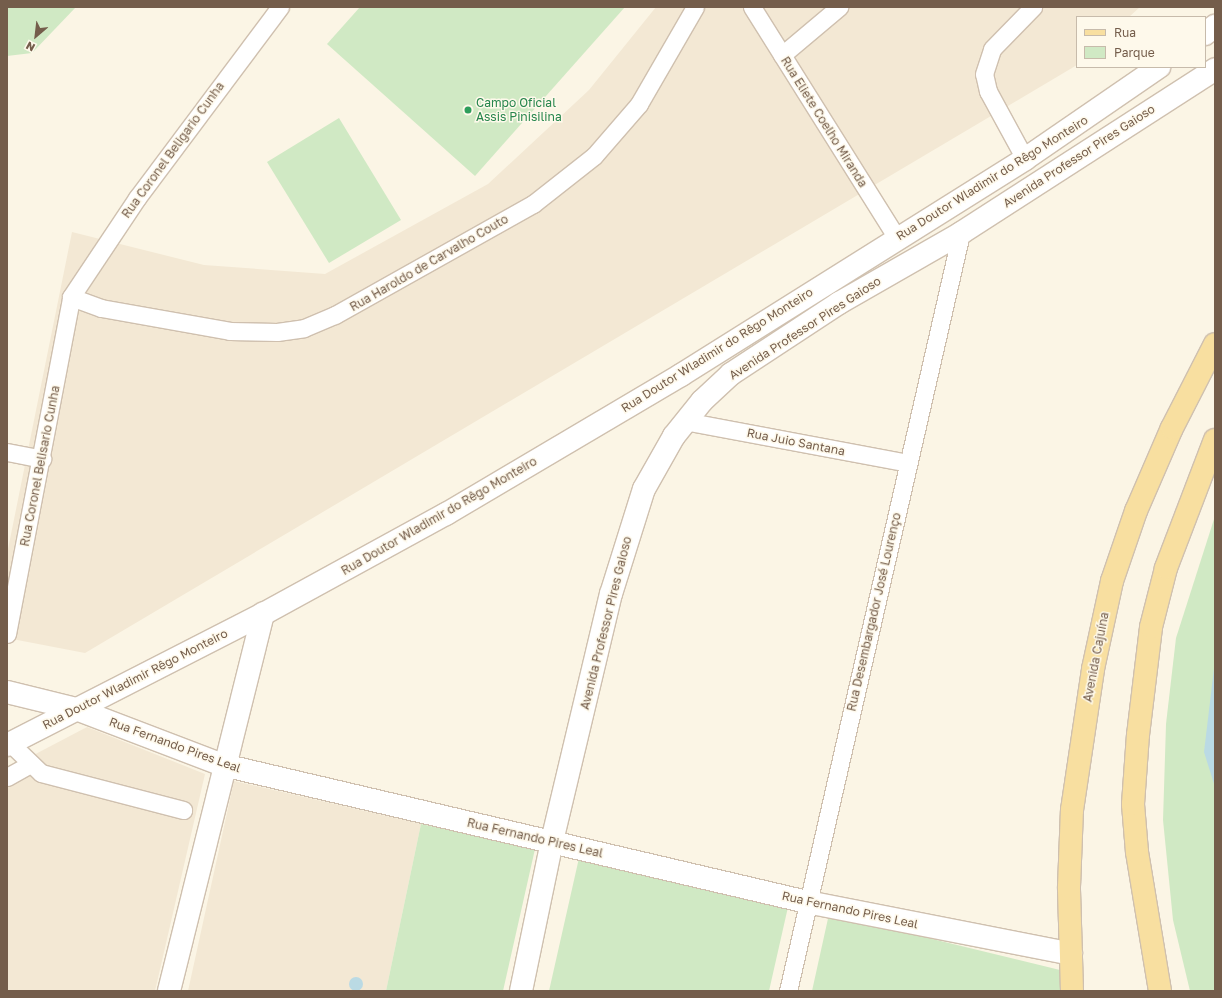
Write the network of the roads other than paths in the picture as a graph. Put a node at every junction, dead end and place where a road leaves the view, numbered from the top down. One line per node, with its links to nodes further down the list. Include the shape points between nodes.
1 (280, 7): 16 (street, Rua Coronel Beligario Cunha, via 137,198)
2 (695, 7): 16 (street, Rua Haroldo de Carvalho Couto, via 639,104 594,156 532,204 335,315 304,328 277,332 230,331 101,308)
3 (752, 7): 8 (street, Rua Eliete Coelho Miranda)
4 (839, 7): 8 (street)
5 (1033, 7): 12 (street, via 992,49 984,74 988,91)
6 (1215, 26): 7 (main road)
7 (1206, 33)
8 (782, 55): 15 (street, Rua Eliete Coelho Miranda)
9 (1158, 68): 11 (main road, Rua Doutor Wladimir do Rêgo Monteiro)
10 (1215, 69): 13 (main road, Avenida Professor Pires Gaioso)
11 (1048, 144): 12 (main road, Rua Doutor Wladimir do Rêgo Monteiro); 13 (main road)
12 (1025, 159): 15 (main road, Rua Doutor Wladimir do Rêgo Monteiro)
13 (1061, 167): 14 (main road, Avenida Professor Pires Gaioso)
14 (961, 232): 18 (main road, Avenida Professor Pires Gaioso, via 839,303 731,374); 22 (street, Rua Desembargador José Lourenço)
15 (897, 238): 23 (main road, Rua Doutor Wladimir do Rêgo Monteiro, via 674,379 446,514)
16 (71, 297): 21 (street, Rua Coronel Belisario Cunha)
17 (1215, 344): 34 (main road, Avenida Cajuína, via 1172,428 1136,511 1112,582 1092,669 1072,810)
18 (684, 421): 22 (street, Rua Juio Santana); 32 (main road, Avenida Professor Pires Gaioso, via 644,489 625,542)
19 (1215, 440): 39 (main road, via 1166,568 1151,627 1138,728 1133,804 1137,852)
20 (7, 452): 21 (street)
21 (42, 459): 24 (street, Rua Coronel Belisario Cunha)
22 (908, 463): 33 (street, Rua Desembargador José Lourenço)
23 (263, 614): 26 (main road, Rua Doutor Wladimir Rêgo Monteiro); 29 (main road)
24 (7, 634)
25 (7, 692): 26 (main road, Rua Fernando Pires Leal)
26 (76, 709): 27 (main road, Rua Doutor Wladimir Rêgo Monteiro); 29 (main road, Rua Fernando Pires Leal)
27 (9, 744): 28 (street)
28 (30, 764): 30 (street); 31 (street, via 41,774)
29 (223, 764): 32 (main road, Rua Fernando Pires Leal); 35 (main road)
30 (7, 777)
31 (183, 810)
32 (552, 842): 33 (main road, Rua Fernando Pires Leal); 36 (main road, Avenida Professor Pires Gaioso)
33 (807, 902): 34 (main road, Rua Fernando Pires Leal); 37 (street, Rua Desembargador José Lourenço)
34 (1070, 954): 38 (main road, Avenida Cajuína)
35 (169, 991)
36 (521, 991)
37 (788, 991)
38 (1072, 991)
39 (1160, 991)

